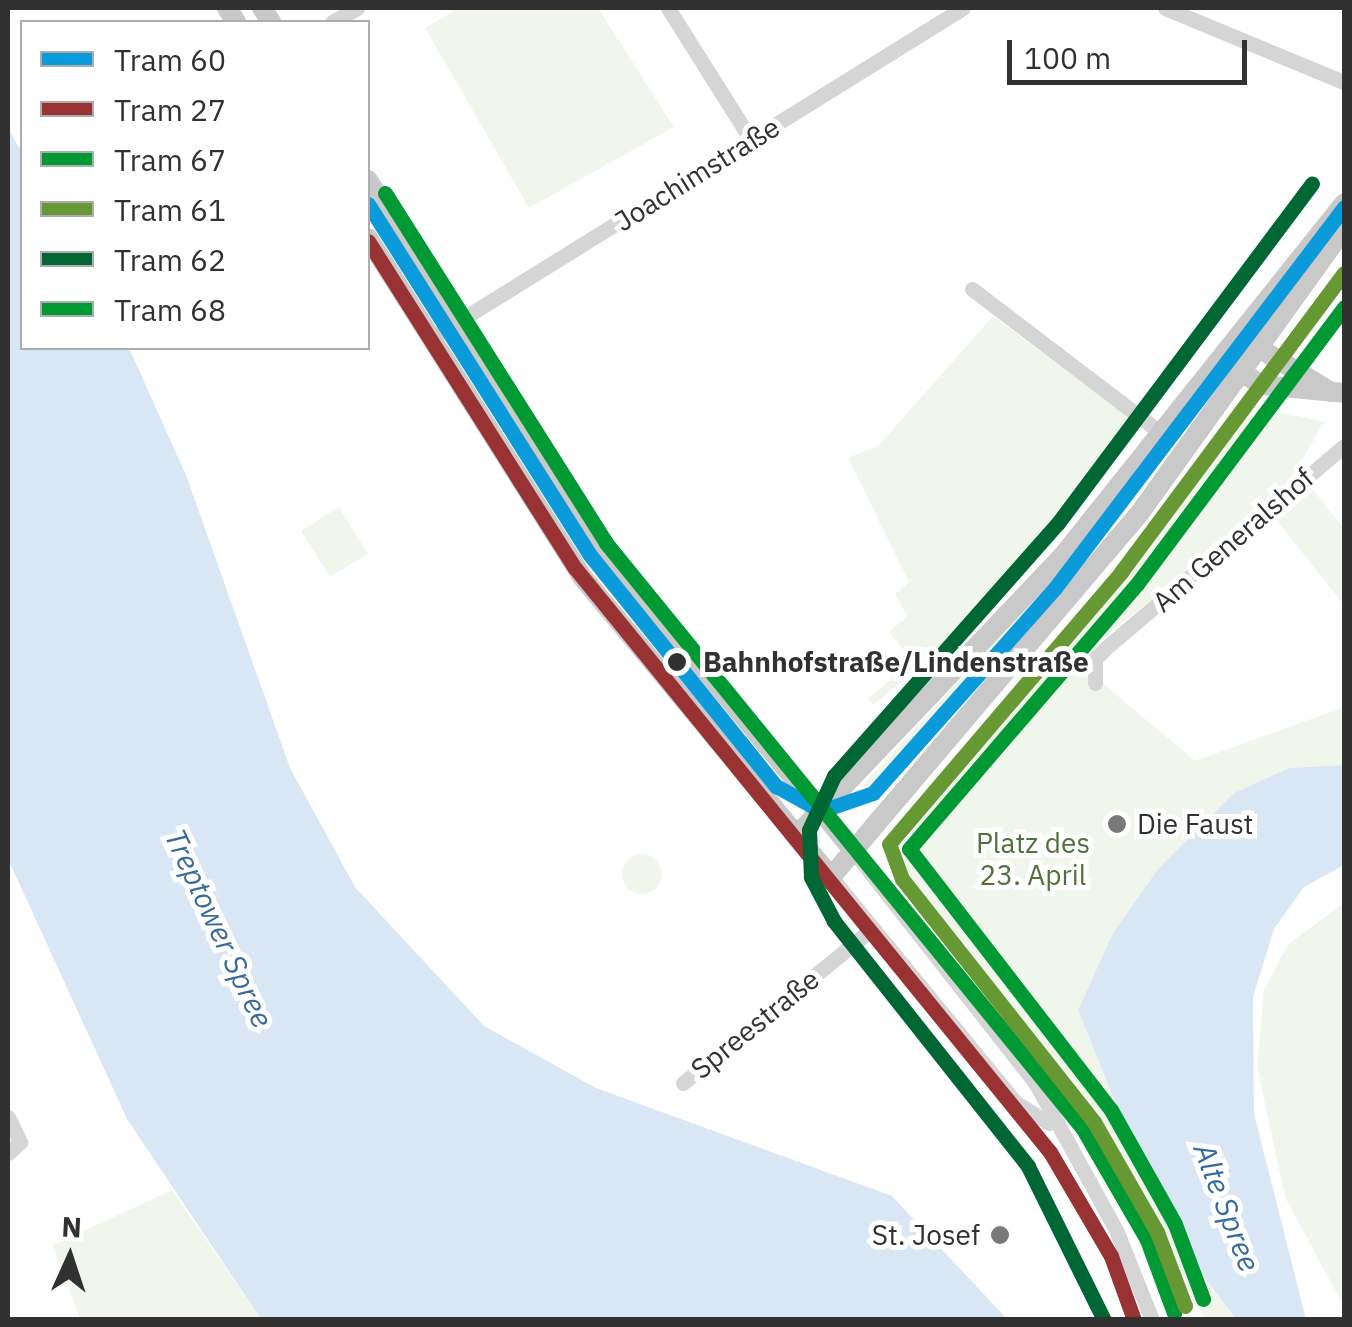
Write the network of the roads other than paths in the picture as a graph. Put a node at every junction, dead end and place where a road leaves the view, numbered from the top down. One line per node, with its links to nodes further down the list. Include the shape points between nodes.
1 (668, 8): 5 (street)
2 (963, 8): 5 (street, Joachimstraße)
3 (1165, 8): 4 (street, via 1225,18)
4 (1344, 82)
5 (751, 140): 11 (street, Joachimstraße)
6 (370, 183): 11 (main road)
7 (1344, 203): 12 (main road)
8 (1344, 229): 14 (main road)
9 (370, 241): 13 (main road)
10 (972, 289): 18 (street)
11 (458, 322): 13 (street, Joachimstraße); 21 (main road, via 586,525)
12 (1240, 335): 14 (main road); 15 (main road)
13 (430, 339): 22 (main road, via 583,578)
14 (1259, 349): 16 (main road); 17 (main road)
15 (1221, 358): 16 (main road); 18 (main road)
16 (1241, 374): 17 (main road); 23 (main road, via 1016,668)
17 (1339, 393)
18 (1161, 434): 21 (main road, via 1061,558)
19 (1344, 446): 20 (street, Am Generalshof, via 1108,646 1095,659)
20 (1094, 682)
21 (819, 810): 22 (main road); 23 (main road)
22 (796, 836): 24 (main road)
23 (856, 853): 24 (main road); 28 (street, via 1016,1056)
24 (832, 877): 25 (street)
25 (873, 928): 26 (street, Spreestraße); 28 (street, via 1015,1102)
26 (683, 1083)
27 (8, 1117): 29 (street, via 20,1142)
28 (1052, 1126): 30 (street, via 1117,1232)
29 (8, 1152)
30 (1152, 1320)

